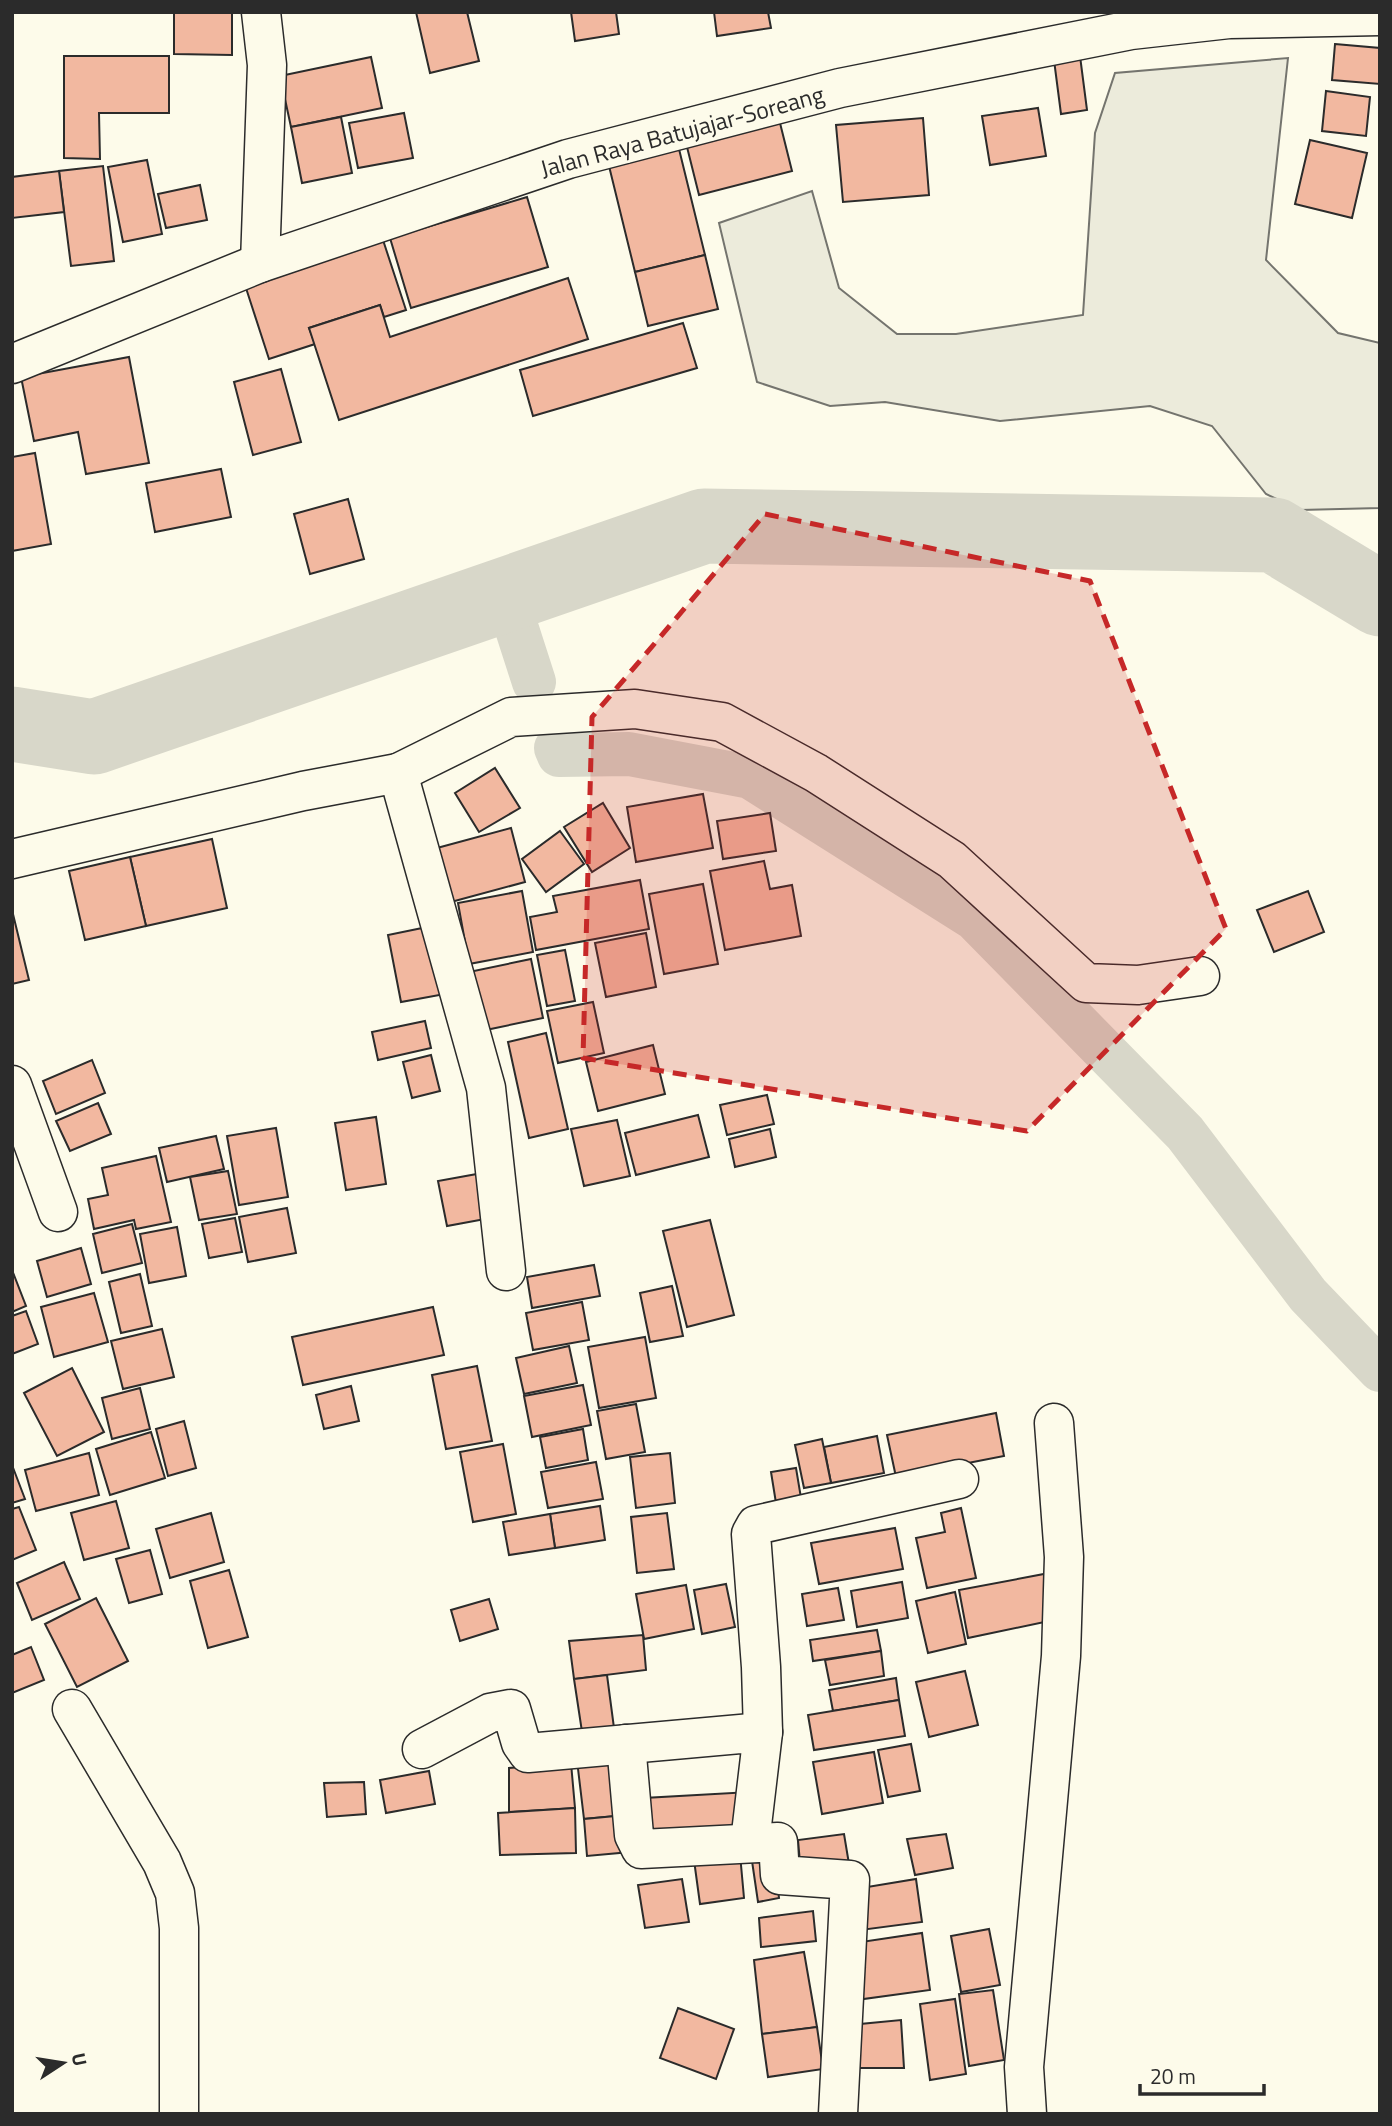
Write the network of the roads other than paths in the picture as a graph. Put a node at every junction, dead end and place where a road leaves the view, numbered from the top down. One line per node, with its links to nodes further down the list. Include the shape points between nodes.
1 (261, 12): 3 (main road, via 267,65)
2 (1380, 16): 3 (main road, Jalan Raya Batujajar-Soreang, via 1229,19 1131,30 840,88 568,159)
3 (260, 263): 4 (main road, Jalan Raya Batujajar-Soreang)
4 (12, 364)
5 (398, 773): 6 (main road); 7 (main road, via 511,717 635,709 722,722 816,773 952,860 1086,982 1138,985); 10 (main road, via 486,1088)
6 (12, 859)
7 (1199, 976)
8 (12, 1085): 9 (main road)
9 (58, 1212)
10 (506, 1271)
11 (1054, 1423): 20 (main road, via 1064,1557 1061,1656 1024,2067)
12 (959, 1479): 14 (main road, via 756,1525 751,1534)
13 (72, 1709): 18 (main road, via 175,1893)
14 (763, 1732): 15 (main road); 17 (main road)
15 (626, 1744): 16 (main road, via 528,1753 511,1709 490,1713); 17 (main road, via 634,1835 641,1849)
16 (422, 1749)
17 (750, 1842): 19 (main road, via 778,1842 780,1875 850,1880)
18 (179, 2114)
19 (838, 2114)
20 (1027, 2114)

